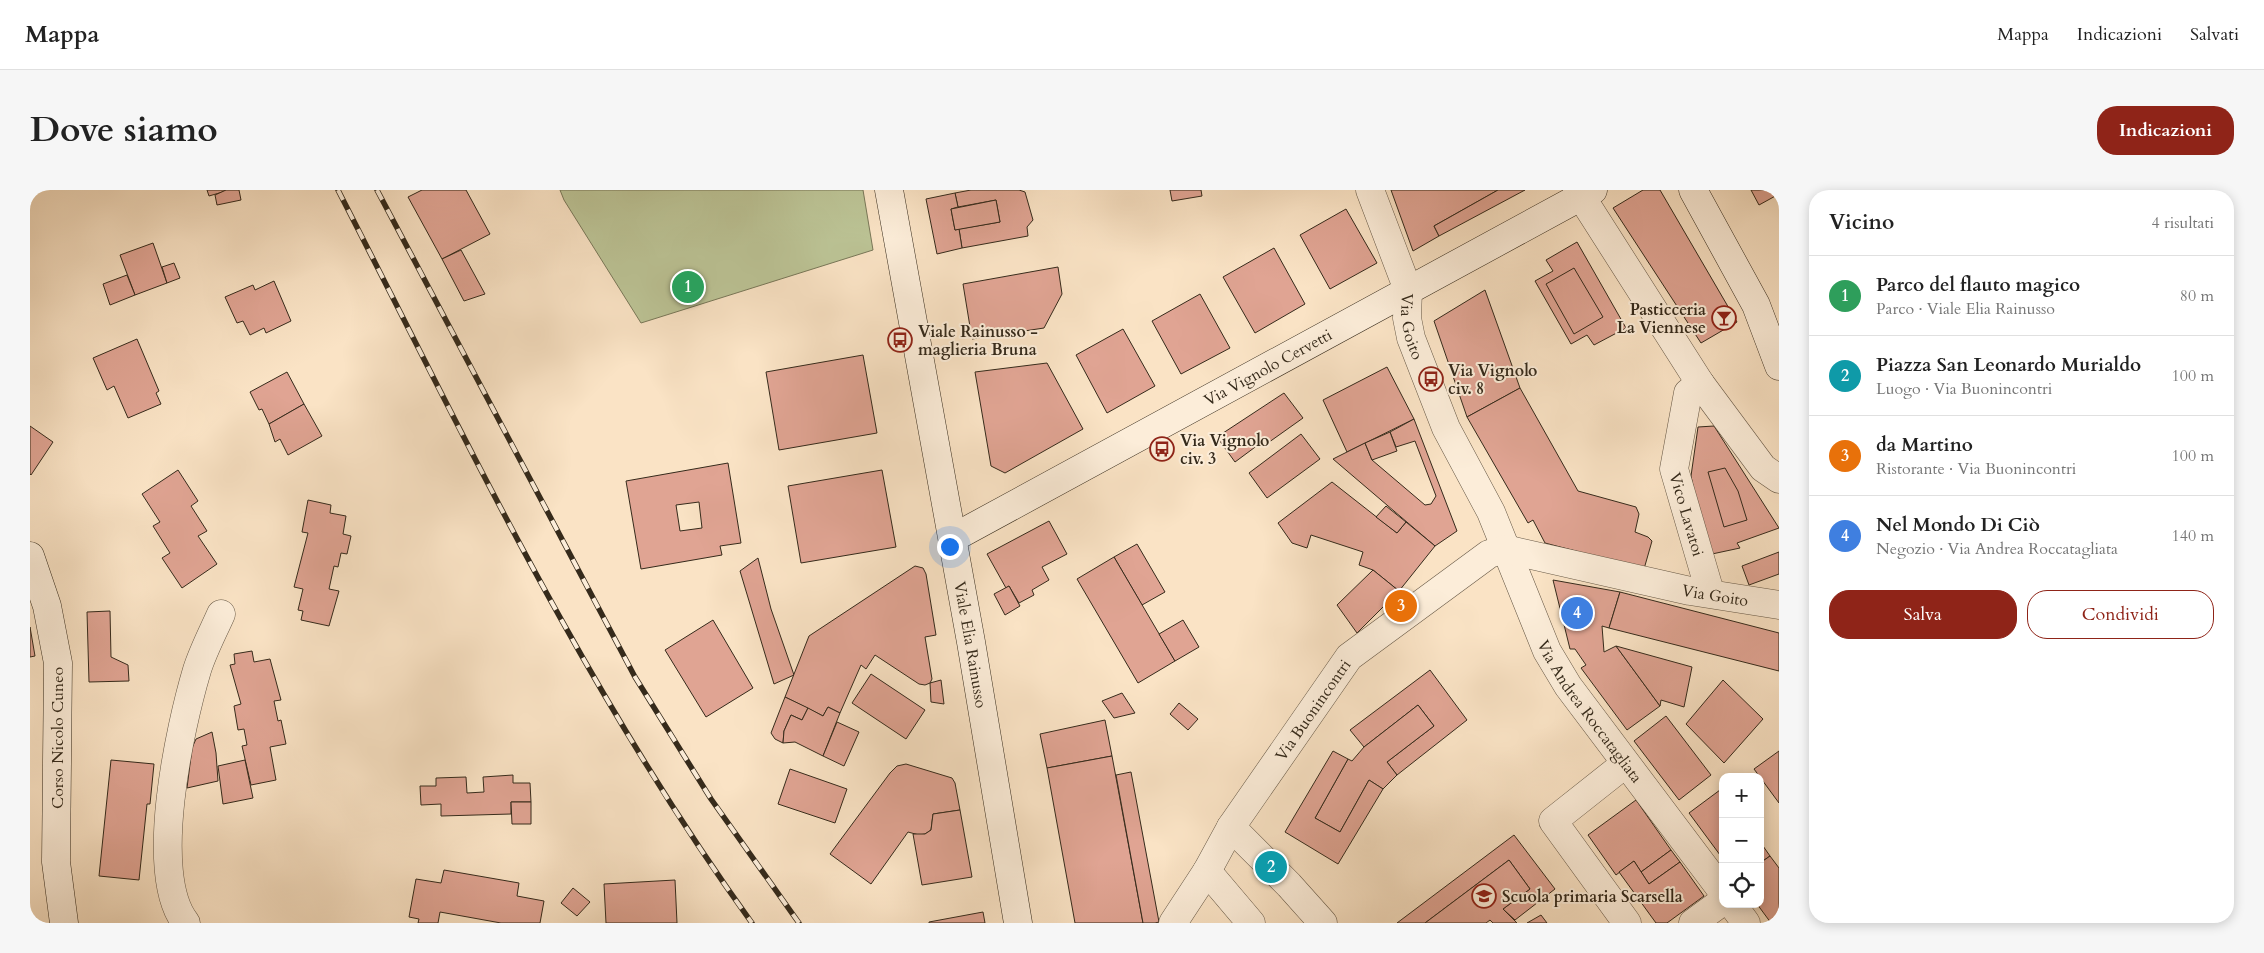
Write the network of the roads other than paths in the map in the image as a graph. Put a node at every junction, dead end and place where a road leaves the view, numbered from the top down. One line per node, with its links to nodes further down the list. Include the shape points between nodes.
1 (889, 190): 10 (street, Viale Elia Rainusso)
2 (1370, 190): 5 (street, Via Goito)
3 (1693, 190): 6 (street, via 1756,305)
4 (1583, 192): 5 (street, Via Vignolo Cervetti); 7 (street)
5 (1408, 290): 9 (street, Via Goito, via 1407,318 1411,338 1446,428); 10 (street, Via Vignolo Cervetti)
6 (1779, 366)
7 (1700, 383): 8 (street, via 1763,468); 13 (street, Vico Lavatoi, via 1688,393 1674,469)
8 (1779, 479)
9 (1491, 512): 11 (street, Via Andrea Roccatagliata)
10 (953, 538): 25 (street, Viale Elia Rainusso)
11 (1505, 549): 13 (street, Via Goito, via 1690,591); 16 (street, Via Andrea Roccatagliata, via 1547,651 1568,686); 17 (street, Via Buonincontri, via 1489,554 1349,657)
12 (30, 556): 23 (street, Corso Nicolo Cuneo, via 47,606 58,663 56,862)
13 (1710, 592): 14 (street, Via Goito)
14 (1779, 605)
15 (221, 614): 24 (street, via 197,668 173,785 166,856 170,890)
16 (1625, 764): 19 (street, Via Andrea Roccatagliata); 28 (street, via 1553,821)
17 (1231, 827): 18 (street, Via Buonincontri); 27 (street)
18 (1207, 871): 22 (street, Via Buonincontri); 26 (street)
19 (1719, 887)
20 (1719, 904): 29 (street)
21 (1735, 908): 30 (street)
22 (1178, 921)
23 (64, 923)
24 (186, 923)
25 (1018, 923)
26 (1251, 923)
27 (1323, 923)
28 (1627, 923)
29 (1693, 923)
30 (1746, 923)

